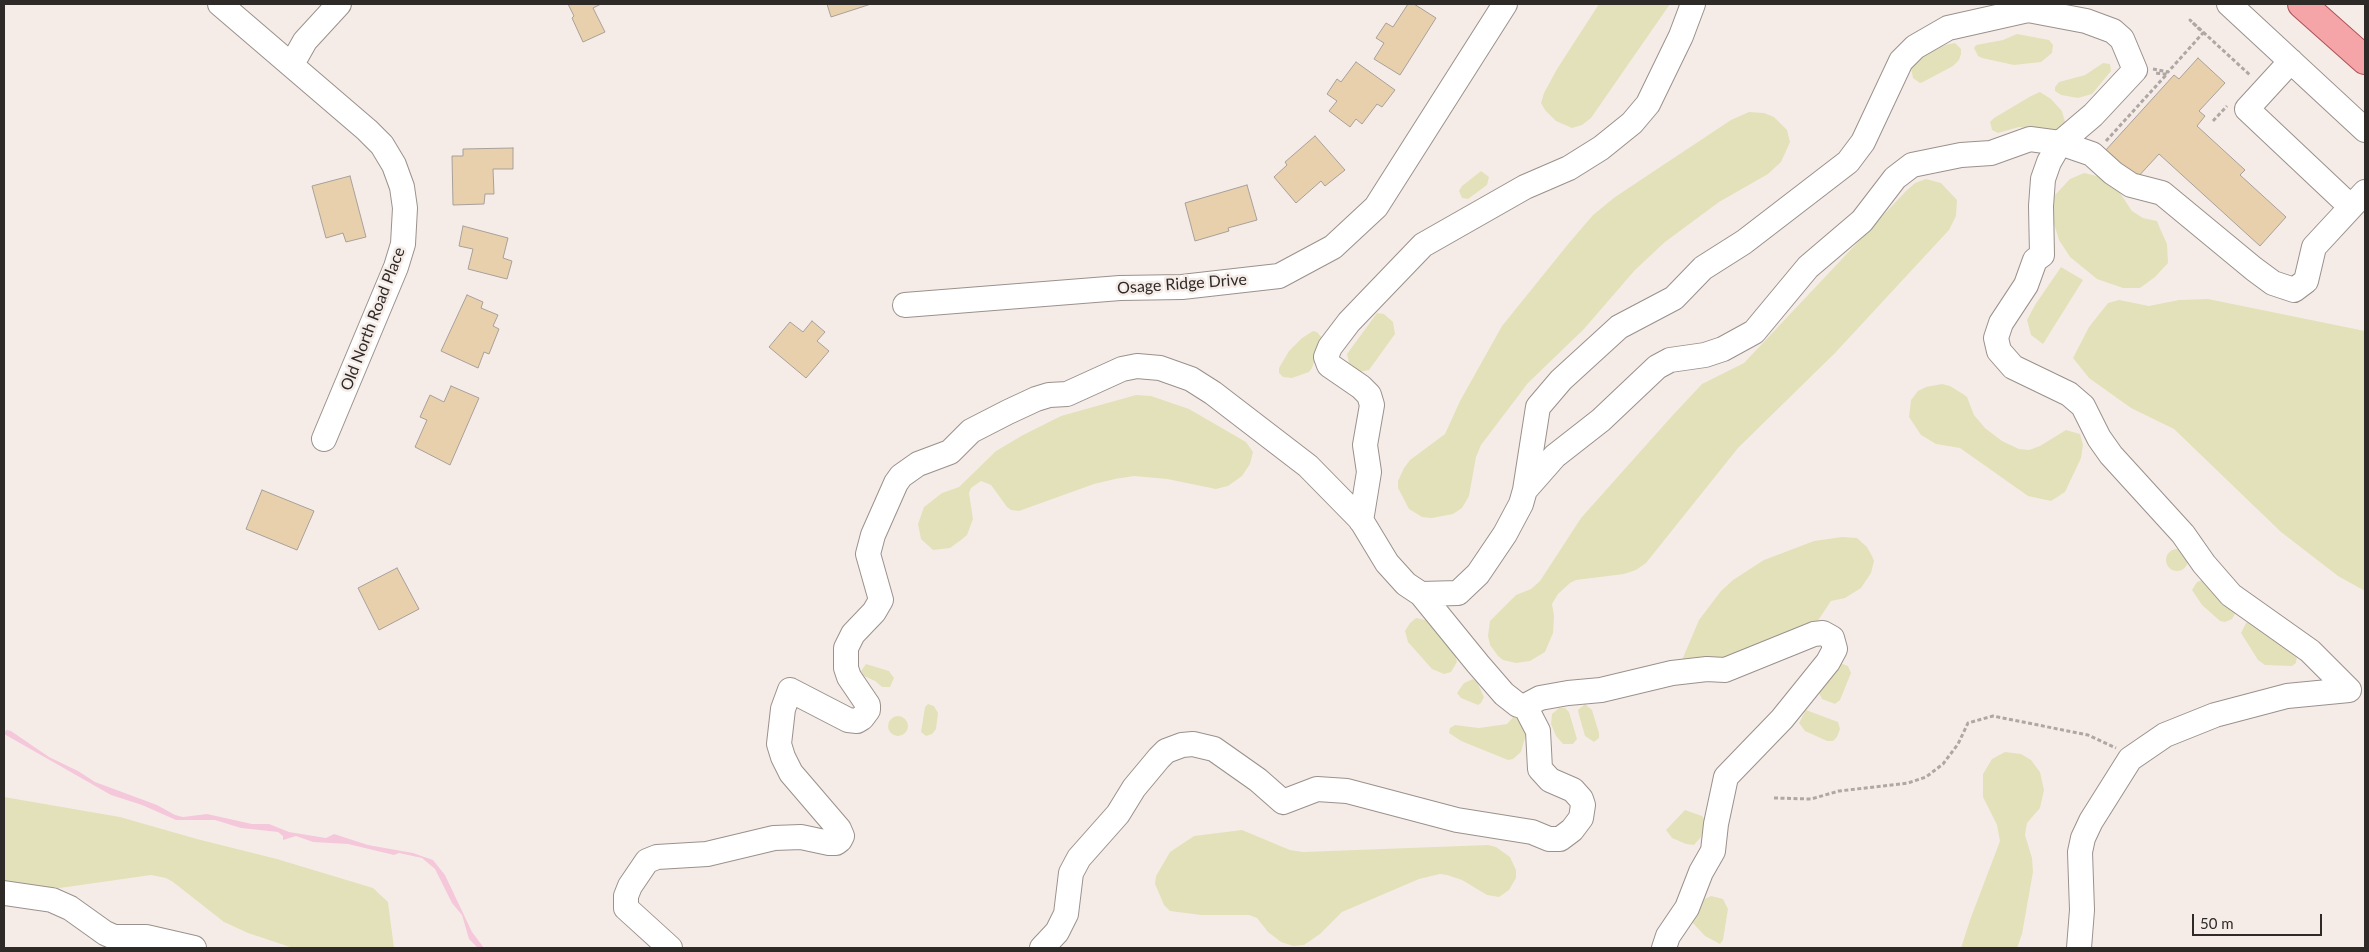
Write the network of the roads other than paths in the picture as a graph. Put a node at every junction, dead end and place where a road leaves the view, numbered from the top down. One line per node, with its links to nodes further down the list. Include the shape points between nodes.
1 (220, 4): 10 (street, Old North Road Place)
2 (339, 4): 10 (street, via 305,41)
3 (1504, 4): 14 (street, Osage Ridge Drive, via 1376,208 1333,247 1278,276 1182,287 1120,288)
4 (1693, 4): 17 (street, via 1648,104 1627,128 1569,168 1525,187 1423,245 1348,322 1330,347 1326,357 1329,365 1361,387 1369,395 1372,405 1365,445 1369,472)
5 (2229, 4): 9 (street)
6 (2302, 4): 8 (main road)
7 (2025, 7): 12 (street, via 2086,21 2113,31 2122,39 2135,70 2093,115); 16 (street, via 1948,28 1915,47 1901,61 1863,142 1848,162 1744,242 1705,266 1674,298 1619,327 1560,380 1541,402 1537,412)
8 (2365, 60)
9 (2291, 61): 11 (street); 13 (street, via 2247,109)
10 (292, 64): 15 (street, Old North Road Place, via 382,145 394,165 405,208 403,244 396,267)
11 (2365, 130)
12 (2060, 143): 13 (street, via 2092,154 2132,185 2162,193 2273,283 2294,290 2306,282 2314,247); 16 (street, via 2030,139 1991,153 1929,160 1905,169 1862,221 1808,267 1754,332 1705,355 1670,360 1657,367 1601,420 1555,456); 21 (street, via 2043,180 2042,255 2035,260 2026,285 2001,323 1996,338 1999,351 2012,367 2069,394 2083,406 2111,455 2183,534 2231,595)
13 (2358, 199)
14 (905, 304)
15 (324, 439)
16 (1525, 490): 19 (street, via 1501,540 1478,574)
17 (1361, 521): 18 (street, via 1387,563 1406,584); 25 (street, via 1299,458 1202,385 1160,368 1136,366 1122,369 1068,394 1036,399 971,431 950,452 918,464 901,476 873,535 868,554 881,600 853,634 846,648 849,677 868,705 865,715 857,721 848,720 790,690 783,709 779,744 786,765 839,829 840,840 836,843 801,837 774,838 716,852 657,857 647,861 630,886 626,908)
18 (1421, 594): 19 (street); 20 (street)
19 (1458, 594): 20 (street)
20 (1456, 636): 22 (street, via 1504,694 1518,705)
21 (2357, 687): 28 (street, via 2287,696 2215,715 2165,735 2130,759 2090,820 2083,838)
22 (1525, 706): 26 (street, via 1538,730 1540,769 1550,780 1573,790 1583,805 1581,818 1560,840 1532,832 1456,820 1347,791 1316,789 1283,802 1214,749 1193,744 1182,746 1166,751 1159,758 1118,814 1079,858 1071,873 1066,914 1057,932); 27 (street, via 1540,698 1601,690 1665,674 1726,670 1814,634 1823,633 1832,638 1834,649 1828,662 1776,725 1726,777 1714,851)
23 (4, 893): 24 (street, via 52,900 114,937 146,937)
24 (194, 948)
25 (670, 948)
26 (1042, 948)
27 (1664, 948)
28 (2079, 948)

